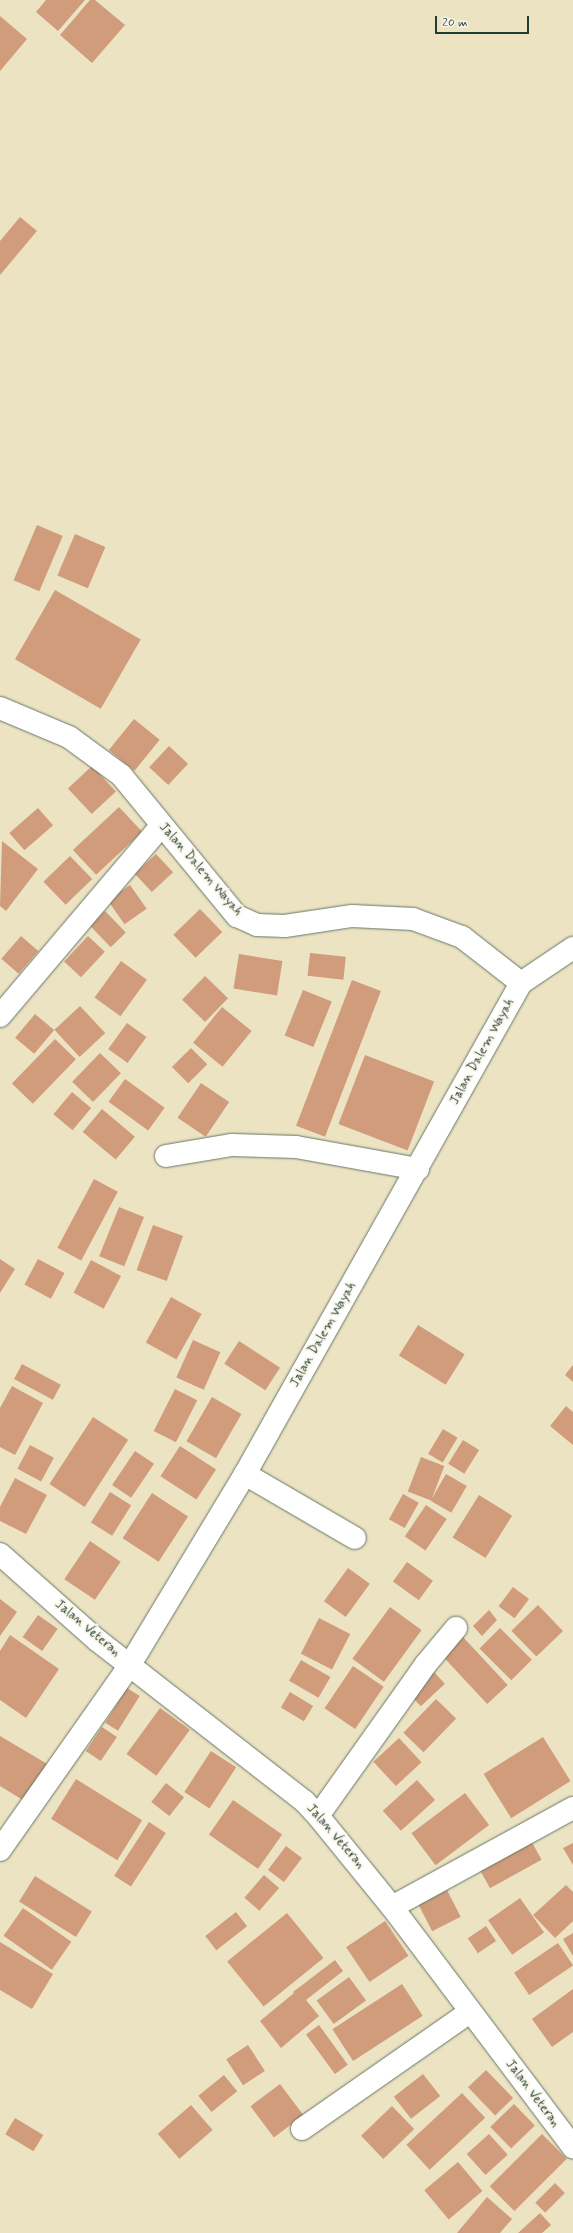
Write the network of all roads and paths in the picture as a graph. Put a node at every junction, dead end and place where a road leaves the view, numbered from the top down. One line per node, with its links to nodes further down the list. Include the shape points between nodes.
1 (0, 708): 2 (street, Jalan Dalem Wayah, via 69,737 121,775)
2 (161, 826): 4 (street, Jalan Dalem Wayah, via 237,916 257,925 285,926 352,916 413,919 462,937); 5 (street)
3 (573, 948): 4 (street)
4 (521, 983): 7 (street, Jalan Dalem Wayah)
5 (0, 1016)
6 (166, 1156): 7 (street, via 232,1145 296,1147)
7 (418, 1169): 8 (street, Jalan Dalem Wayah)
8 (245, 1474): 9 (street); 12 (street, Jalan Dalem Wayah)
9 (355, 1538)
10 (0, 1554): 12 (street, Jalan Veteran, via 97,1640)
11 (456, 1628): 14 (street, via 426,1664)
12 (130, 1665): 14 (street, Jalan Veteran, via 304,1801); 15 (street, Jalan Dalem Wayah)
13 (573, 1808): 16 (street)
14 (318, 1816): 16 (street, Jalan Veteran)
15 (0, 1850)
16 (392, 1907): 17 (street, Jalan Veteran)
17 (470, 2012): 18 (street); 19 (street, Jalan Veteran)
18 (302, 2129)
19 (573, 2147)

